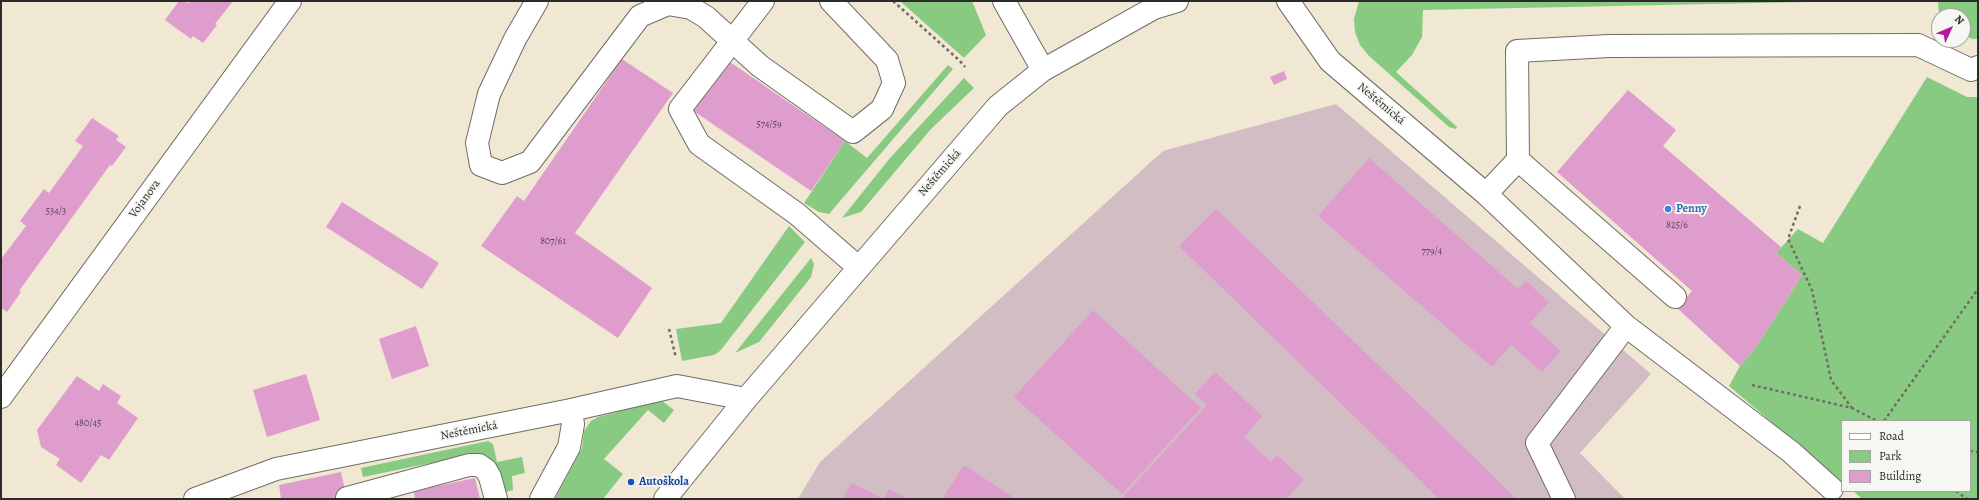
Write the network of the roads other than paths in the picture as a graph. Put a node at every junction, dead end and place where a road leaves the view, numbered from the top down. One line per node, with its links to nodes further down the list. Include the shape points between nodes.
1 (290, 1): 16 (street, Vojanova)
2 (537, 1): 8 (street, via 515,38 489,94 477,143 482,165 502,174 530,162 640,16 668,4 691,8)
3 (764, 1): 8 (street)
4 (831, 1): 8 (street, via 887,60 894,83 882,109 853,132 760,66)
5 (1004, 1): 10 (street)
6 (1177, 1): 10 (street, Neštěmická, via 1154,8)
7 (1288, 1): 12 (street, Neštěmická, via 1330,61)
8 (733, 40): 13 (street, via 680,109 699,144 797,214)
9 (1978, 67): 11 (street, via 1971,70 1918,45 1609,46 1517,51)
10 (1043, 70): 13 (street, Neštěmická, via 998,106)
11 (1518, 160): 12 (street); 14 (street)
12 (1486, 194): 15 (street, Neštěmická)
13 (858, 267): 17 (street, Neštěmická)
14 (1675, 297)
15 (1626, 326): 19 (street, Neštěmická, via 1791,452); 25 (street, via 1537,443)
16 (1, 397)
17 (746, 399): 18 (street, Neštěmická, via 677,386); 24 (street, Neštěmická)
18 (571, 410): 21 (street, Neštěmická, via 276,469); 23 (street, via 573,424 569,447)
19 (1832, 489)
20 (347, 498): 22 (street, via 469,465 479,465 490,477)
21 (195, 499)
22 (496, 499)
23 (541, 499)
24 (665, 499)
25 (1564, 499)

